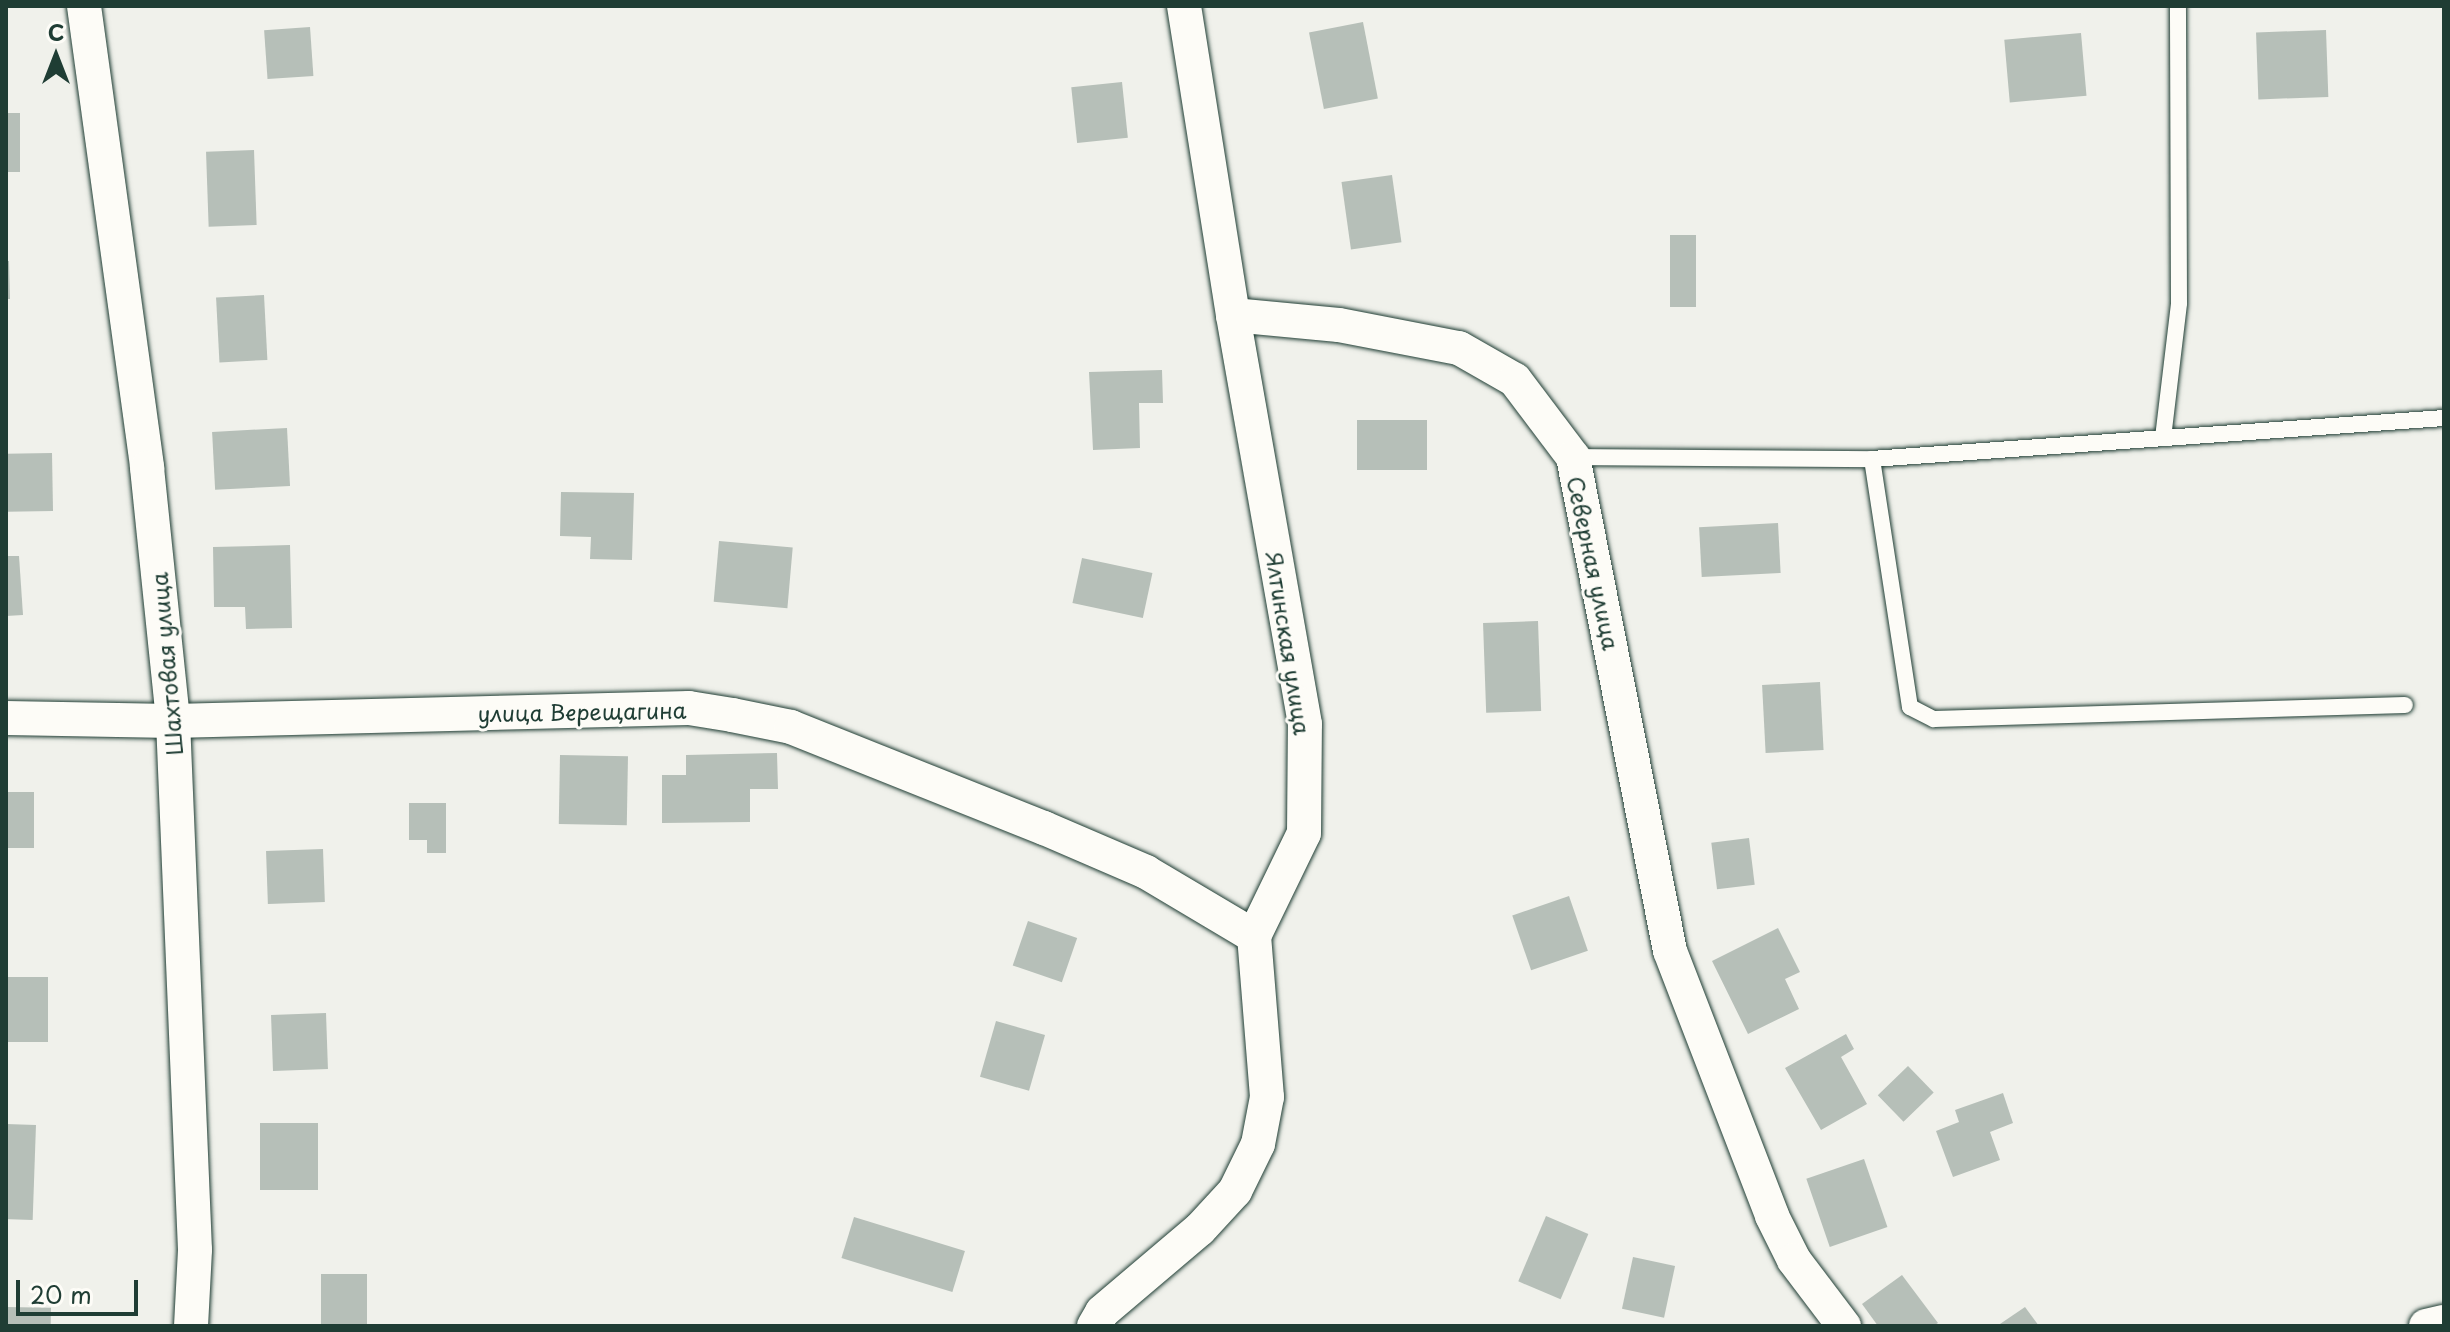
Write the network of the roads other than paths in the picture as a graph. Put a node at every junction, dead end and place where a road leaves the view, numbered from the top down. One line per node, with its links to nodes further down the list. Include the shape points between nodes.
1 (84, 6): 11 (street, Шахтовая улица, via 147,468)
2 (1184, 6): 4 (street)
3 (2178, 6): 6 (lane, via 2179,303)
4 (1233, 315): 7 (street, Северная улица, via 1339,325 1459,348 1515,380); 12 (street, Ялтинская улица, via 1305,724 1304,833)
5 (2444, 418): 6 (lane)
6 (2163, 438): 8 (lane)
7 (1573, 457): 8 (lane); 16 (street, Северная улица, via 1670,951 1772,1216 1794,1260)
8 (1872, 459): 9 (lane, via 1910,707 1934,719)
9 (2405, 705)
10 (6, 718): 11 (street, улица Верещагина)
11 (173, 721): 12 (street, улица Верещагина, via 689,708 732,715 791,727 1044,828 1146,872); 14 (street, Шахтовая улица, via 195,1250)
12 (1254, 936): 15 (street, via 1267,1097 1258,1144 1235,1191 1200,1229 1102,1312)
13 (2444, 1322): 17 (street)
14 (191, 1326)
15 (1094, 1326)
16 (1844, 1326)
17 (2426, 1326)

